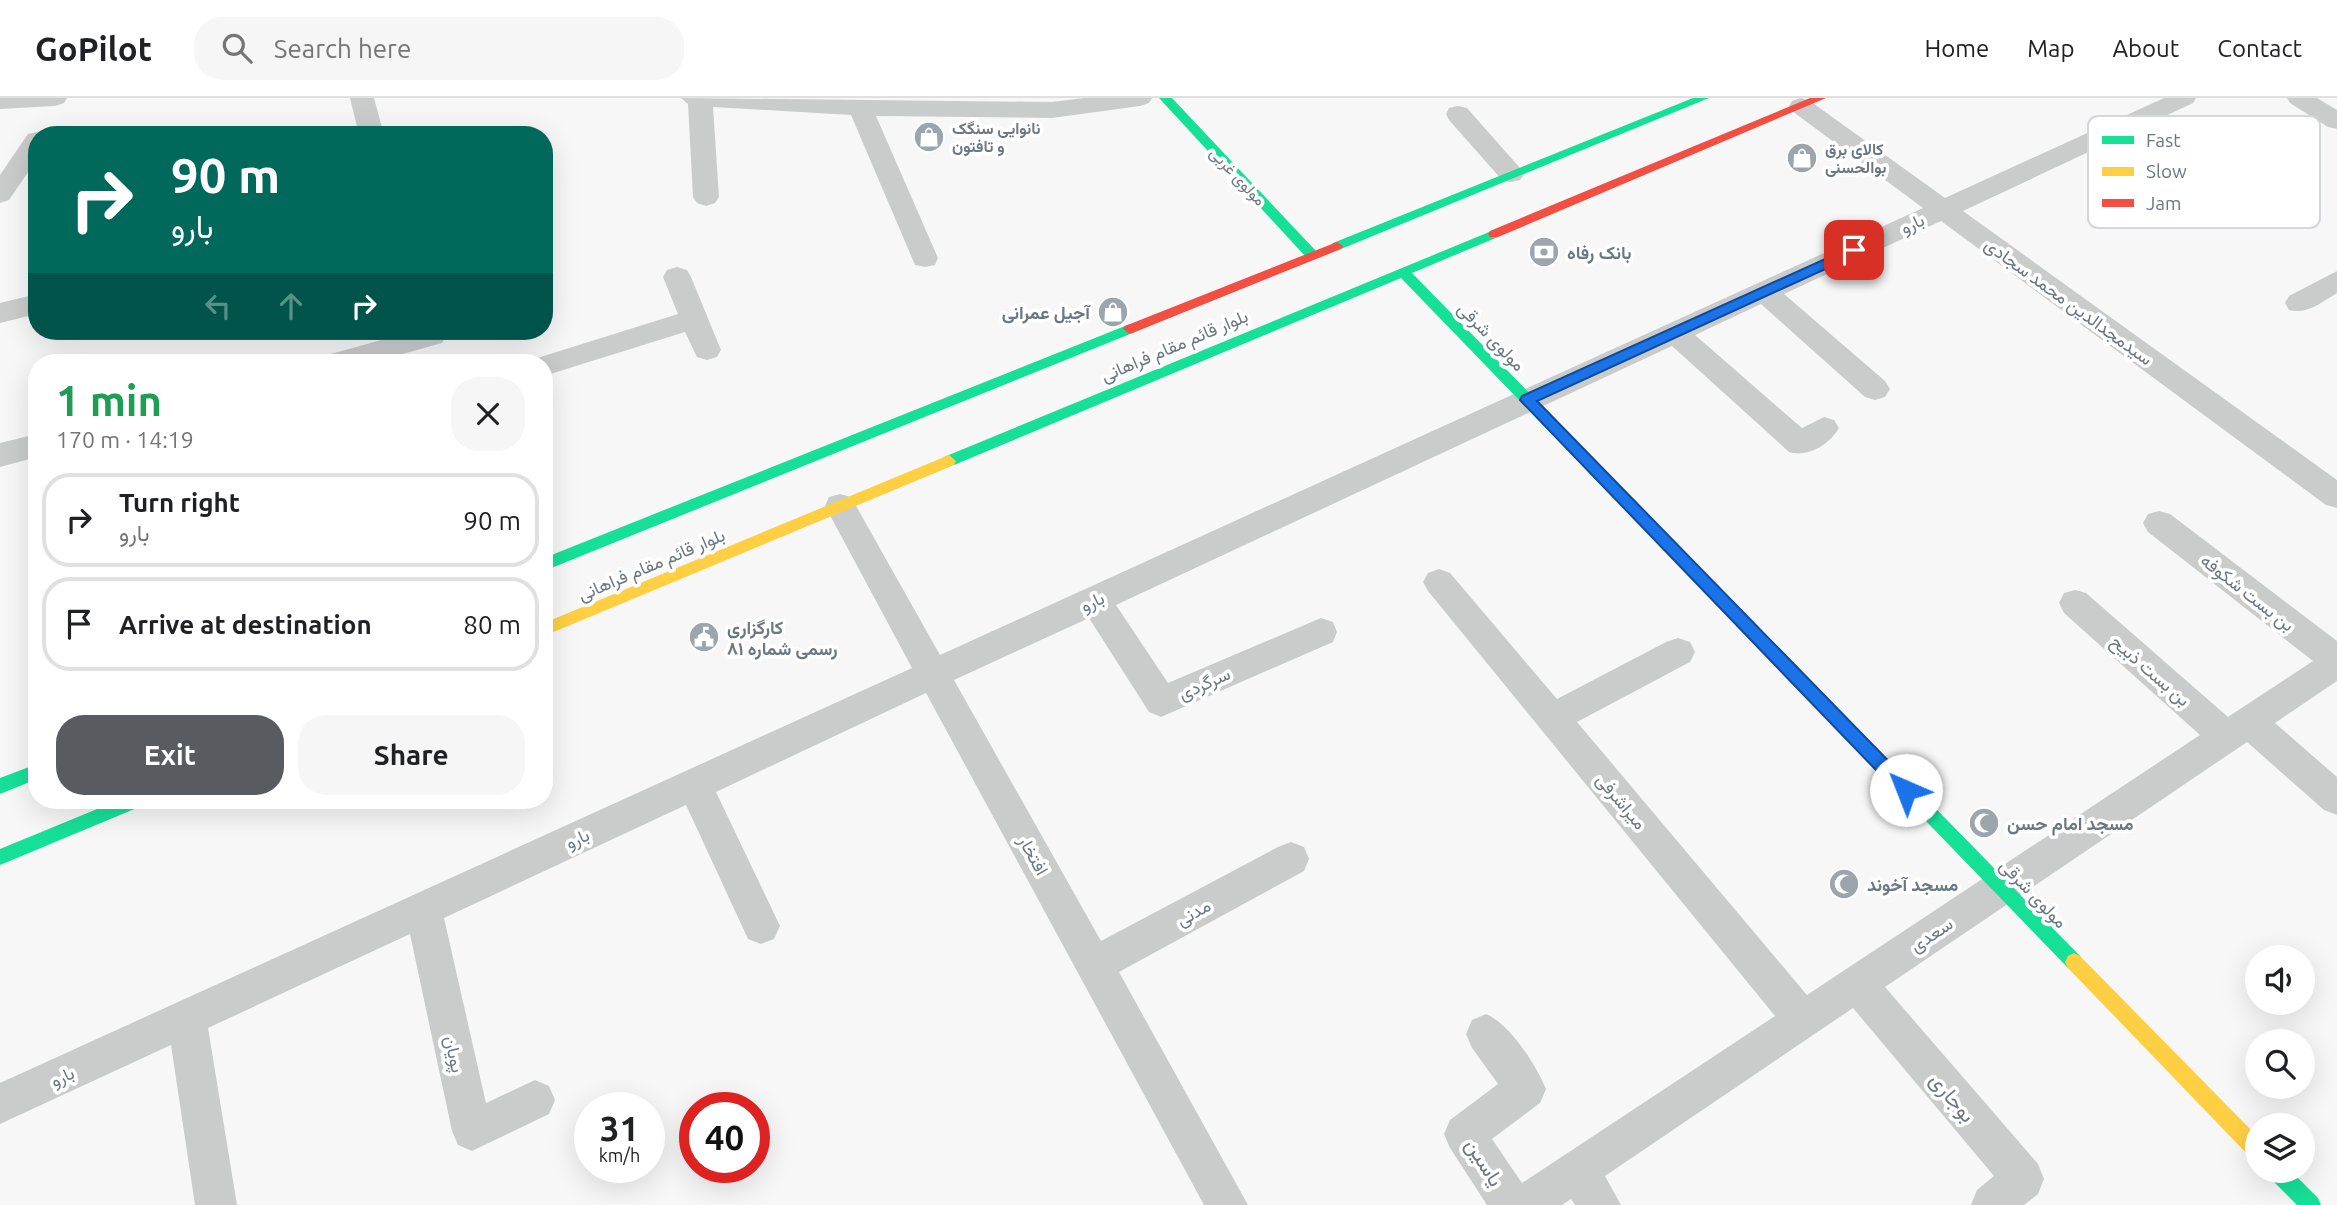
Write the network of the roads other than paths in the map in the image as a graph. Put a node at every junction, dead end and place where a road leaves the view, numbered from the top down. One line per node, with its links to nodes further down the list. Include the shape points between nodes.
1 (55, 98): 11 (street)
2 (65, 98): 17 (street)
3 (362, 98): 18 (street)
4 (693, 98): 10 (street)
5 (1140, 98): 13 (street, via 1052,110)
6 (1166, 98): 25 (main road, مولوی غربی)
7 (1703, 98): 21 (main road, بلوار قائم مقام فراهانی)
8 (2184, 98): 15 (street, بارو)
9 (2299, 98): 16 (street)
10 (700, 99): 13 (street); 23 (street)
11 (0, 101)
12 (1811, 102): 24 (street, سیدمجدالدین محمد سجادی); 27 (main road, بلوار قائم مقام فراهانی)
13 (860, 108): 26 (street)
14 (1458, 114): 21 (street)
15 (2145, 116)
16 (2337, 121)
17 (46, 126)
18 (370, 126)
19 (2088, 142): 24 (street, بارو)
20 (28, 153): 22 (street)
21 (1511, 174): 25 (main road, بلوار قائم مقام فراهانی)
22 (0, 194)
23 (706, 197)
24 (1943, 209): 30 (street, بارو); 45 (street, سیدمجدالدین محمد سجادی)
25 (1311, 254): 48 (main road, بلوار قائم مقام فراهانی)
26 (925, 258)
27 (1402, 271): 41 (main road, مولوی شرقی); 46 (main road, بلوار قائم مقام فراهانی)
28 (677, 277): 34 (street)
29 (2337, 281): 31 (street)
30 (1764, 292): 35 (street, بارو); 40 (street)
31 (2299, 303)
32 (28, 306): 33 (street)
33 (0, 313)
34 (694, 319): 37 (street); 39 (street)
35 (1675, 332): 41 (street, بارو); 42 (street, via 1800,444)
36 (434, 343): 38 (street)
37 (708, 350)
38 (378, 354)
39 (553, 363)
40 (1875, 389)
41 (1527, 400): 50 (street, بارو); 66 (main road, مولوی شرقی)
42 (1824, 428)
43 (28, 447): 44 (street)
44 (0, 455)
45 (2337, 496)
46 (839, 506): 52 (main road, بلوار قائم مقام فراهانی); 56 (street, افتخار)
47 (2159, 523): 55 (street, بن بست شکوفه)
48 (553, 561)
49 (1439, 582): 57 (street, میراشرفی)
50 (1095, 600): 53 (street, سرگردی, via 1161,702); 56 (street, بارو)
51 (2075, 603): 58 (street, بن بست ذبیح)
52 (553, 626)
53 (1321, 632)
54 (1678, 652): 57 (street)
55 (2337, 661): 58 (street, سعدی)
56 (933, 674): 60 (street, بارو); 69 (street, افتخار)
57 (1553, 718): 72 (street, میراشرفی)
58 (2237, 730): 62 (street, بن بست ذبیح); 66 (street, سعدی)
59 (28, 775): 61 (main road)
60 (694, 784): 67 (street, بارو); 68 (street)
61 (0, 786)
62 (2337, 799)
63 (116, 809): 64 (main road)
64 (0, 857)
65 (1291, 859): 69 (street, مدنی)
66 (2001, 887): 70 (street, سعدی); 76 (main road, مولوی شرقی)
67 (423, 909): 71 (street, بارو); 74 (street, پویان, via 472,1131)
68 (761, 926)
69 (1095, 965): 80 (street, افتخار)
70 (1857, 984): 72 (street, سعدی); 84 (street, بوجاری, via 2023,1179)
71 (187, 1018): 75 (street, بارو); 79 (street)
72 (1803, 1020): 77 (street, سعدی)
73 (1486, 1034): 81 (street, یاسین, via 1526,1088 1464,1133)
74 (535, 1100)
75 (0, 1104)
76 (2245, 1137)
77 (1577, 1171): 82 (street, سعدی); 83 (street)
78 (2289, 1183): 85 (main road)
79 (216, 1205)
80 (1227, 1205)
81 (1513, 1205)
82 (1525, 1205)
83 (1600, 1205)
84 (1992, 1205)
85 (2311, 1205)

